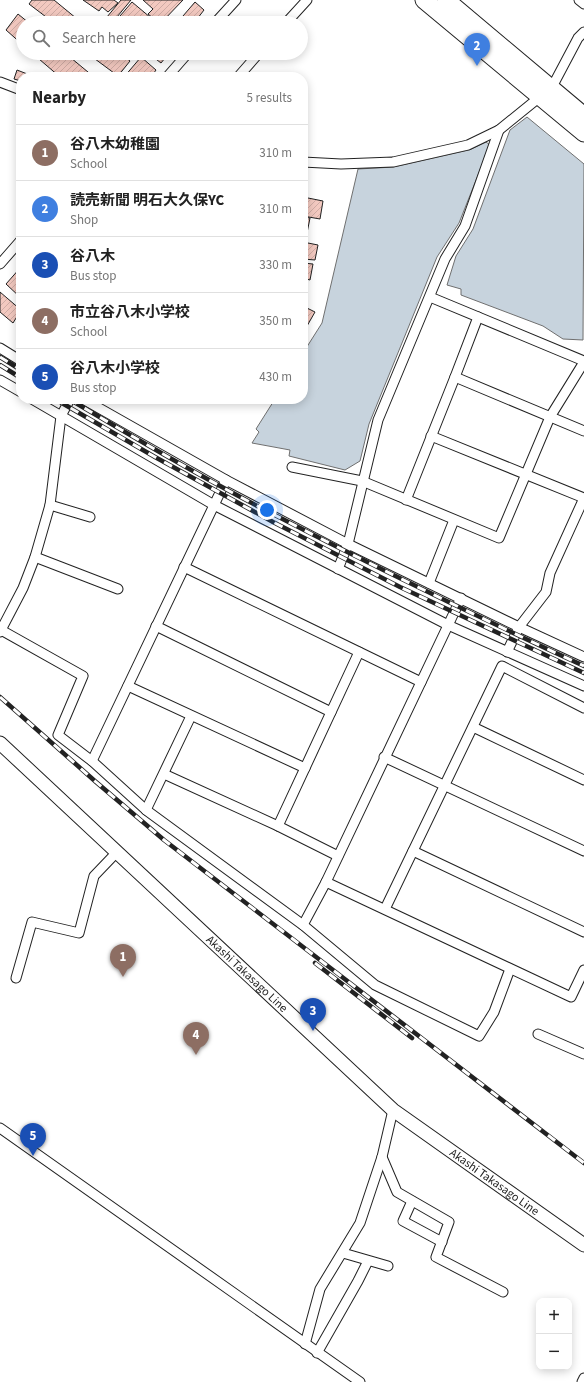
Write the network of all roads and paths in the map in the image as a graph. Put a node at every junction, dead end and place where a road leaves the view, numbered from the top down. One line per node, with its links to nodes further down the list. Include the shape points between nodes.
1 (236, 0): 7 (street)
2 (307, 0): 8 (street)
3 (424, 0): 16 (highway)
4 (446, 0): 16 (highway)
5 (579, 0): 6 (street)
6 (584, 4)
7 (221, 16)
8 (292, 16)
9 (584, 32): 16 (street)
10 (182, 60): 12 (street)
11 (253, 60): 13 (street)
12 (171, 72)
13 (242, 72)
14 (0, 82): 15 (street)
15 (16, 88)
16 (546, 93): 17 (highway); 17 (highway, via 567,102); 18 (street)
17 (582, 126)
18 (499, 130): 19 (street, via 468,145 393,162); 22 (street, via 465,226 445,259)
19 (308, 162)
20 (16, 246): 21 (street)
21 (0, 264)
22 (430, 296): 23 (street); 40 (street, via 378,420)
23 (478, 317): 26 (street); 27 (street)
24 (0, 348): 25 (street)
25 (16, 358)
26 (584, 361): 34 (street)
27 (456, 378): 34 (street); 36 (street)
28 (0, 380): 29 (street)
29 (16, 389)
30 (41, 404): 33 (street)
31 (67, 404): 33 (street)
32 (92, 404): 39 (street)
33 (61, 416): 42 (street); 43 (street)
34 (550, 417): 35 (street); 38 (street)
35 (584, 431)
36 (431, 436): 38 (street); 41 (street)
37 (292, 467): 40 (street)
38 (526, 474): 45 (street, via 499,538); 55 (street, via 584,498 550,572 546,592)
39 (226, 480): 42 (street); 46 (street)
40 (362, 481): 41 (street); 46 (street)
41 (406, 500): 45 (street)
42 (214, 505): 48 (street); 49 (street)
43 (50, 506): 44 (street); 47 (street)
44 (90, 517)
45 (454, 520): 50 (street)
46 (348, 544): 49 (street); 50 (street)
47 (35, 556): 51 (street); 56 (street, via 23,588)
48 (184, 567): 54 (street); 57 (street)
49 (338, 569): 53 (street)
50 (429, 583): 52 (street)
51 (118, 589)
52 (461, 598): 53 (street); 55 (street)
53 (448, 625): 58 (street); 60 (street)
54 (156, 626): 61 (street); 64 (street)
55 (519, 627): 58 (street); 59 (street)
56 (0, 631): 69 (street, via 83,676 58,735)
57 (359, 652): 60 (street); 64 (street)
58 (507, 652): 62 (street)
59 (584, 657)
60 (421, 682): 68 (street)
61 (128, 686): 65 (street); 69 (street)
62 (584, 686)
63 (584, 708): 66 (street, via 502,666)
64 (331, 712): 70 (street)
65 (191, 716): 70 (street); 71 (street)
66 (473, 727): 72 (street); 73 (street)
67 (0, 743): 78 (main road, Akashi Takasago Line)
68 (384, 757): 73 (street); 79 (street)
69 (92, 761): 74 (street)
70 (305, 768): 75 (street)
71 (164, 774): 74 (street); 75 (street)
72 (584, 780)
73 (444, 786): 76 (street); 77 (street)
74 (146, 810): 82 (street)
75 (278, 826): 79 (street)
76 (413, 851): 81 (street); 83 (street)
77 (584, 851)
78 (117, 852): 86 (street, via 94,876 79,933 32,922); 89 (main road, Akashi Takasago Line)
79 (338, 856): 80 (street)
80 (326, 882): 81 (street); 82 (street)
81 (385, 909): 84 (street)
82 (303, 925): 84 (street, via 375,985 479,1036 494,1012)
83 (584, 932)
84 (510, 969): 85 (street, via 571,997)
85 (584, 970)
86 (16, 978)
87 (538, 1034): 88 (street)
88 (584, 1054)
89 (393, 1110): 91 (street); 94 (main road, Akashi Takasago Line)
90 (0, 1128): 99 (street)
91 (382, 1157): 92 (street, via 398,1192); 95 (street, via 360,1223)
92 (412, 1201): 93 (street, via 449,1222); 93 (street, via 403,1221)
93 (442, 1242): 98 (street, via 436,1257)
94 (584, 1245)
95 (343, 1253): 96 (street); 99 (street, via 320,1290)
96 (368, 1261): 97 (street); 100 (street)
97 (388, 1266)
98 (503, 1292)
99 (305, 1344): 100 (street)
100 (316, 1353): 102 (street)
101 (584, 1378): 103 (street)
102 (360, 1382)
103 (582, 1382)

